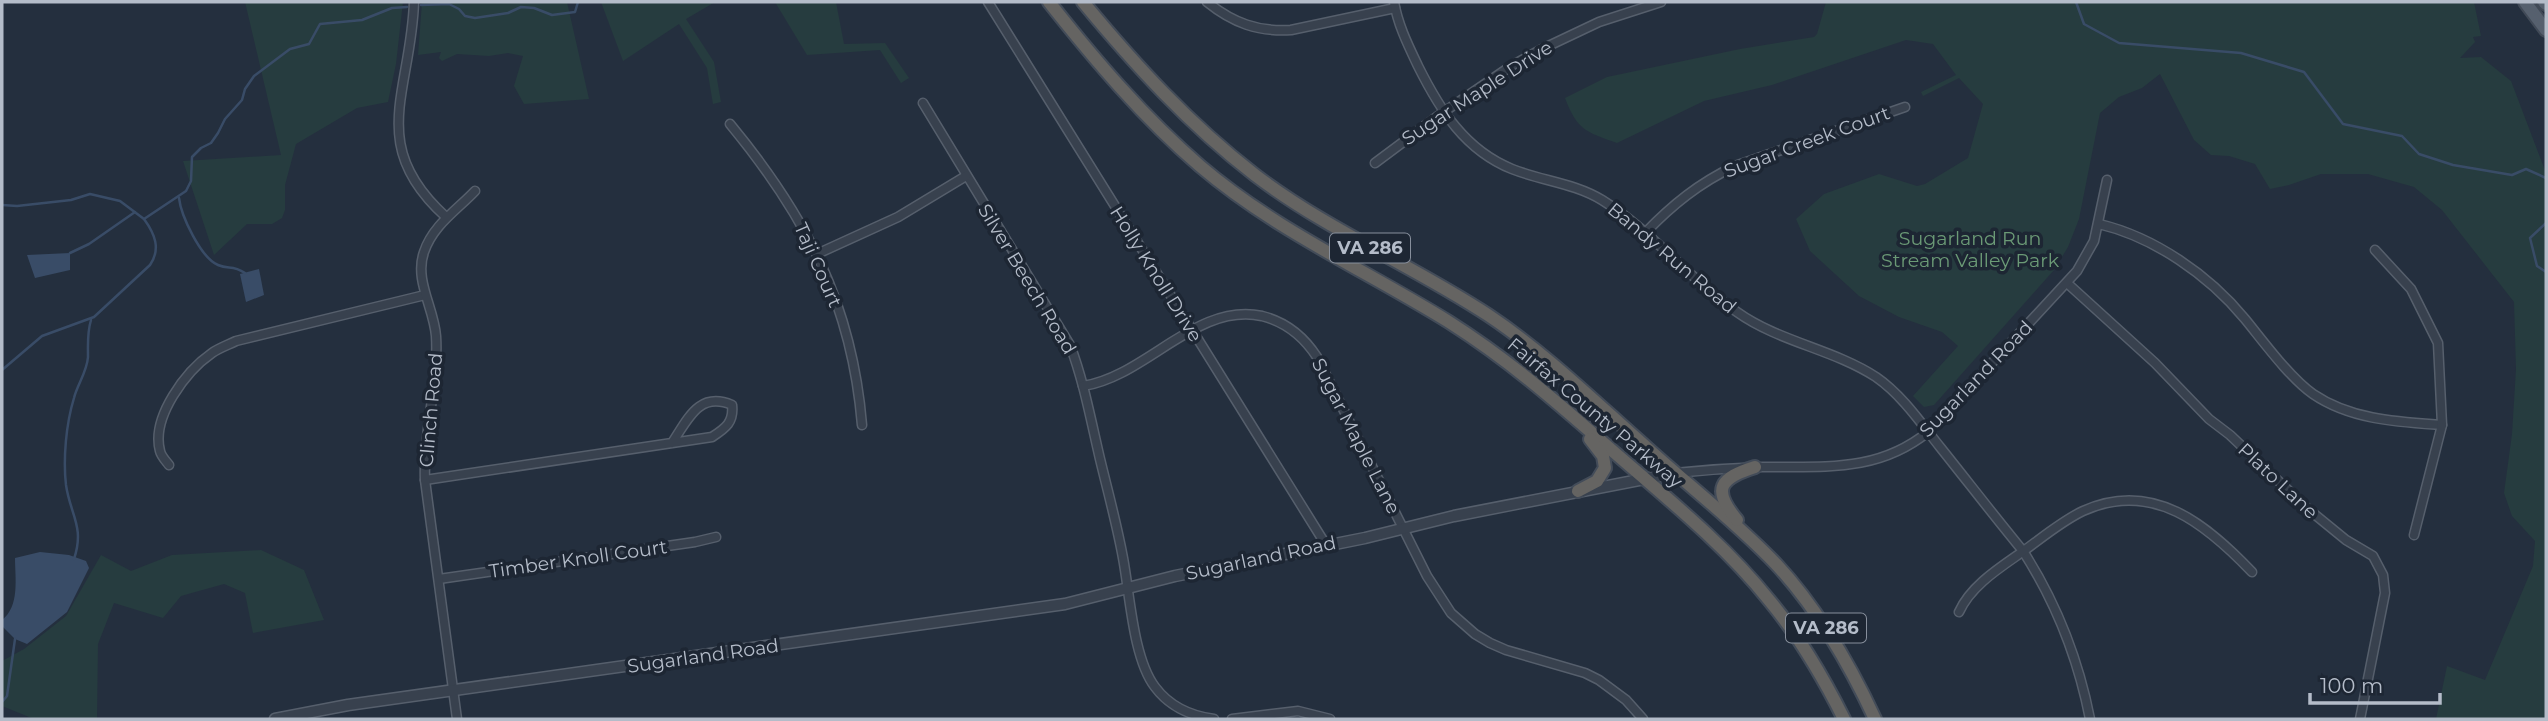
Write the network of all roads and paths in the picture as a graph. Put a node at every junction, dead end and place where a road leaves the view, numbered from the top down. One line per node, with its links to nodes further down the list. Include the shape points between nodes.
1 (414, 2): 18 (street, via 398,117 400,149 420,192)
2 (988, 2): 25 (street, Holly Knoll Drive)
3 (1049, 2): 27 (highway, Fairfax County Parkway / VA 286, via 1111,77 1200,166 1305,241 1482,343)
4 (1083, 2): 34 (highway, Fairfax County Parkway / VA 286, via 1162,93 1256,176 1312,215 1509,330)
5 (1207, 2): 8 (street, via 1235,21 1275,31)
6 (1661, 2): 12 (street, Sugar Maple Drive, via 1599,22 1542,49)
7 (2525, 2): 9 (main road)
8 (1395, 5): 12 (street, Bandy Run Road, via 1405,38)
9 (2546, 30)
10 (923, 103): 15 (street, Silver Beech Road)
11 (1905, 107): 20 (street, Sugar Creek Court, via 1716,175 1682,197)
12 (1444, 113): 14 (street, Sugar Maple Drive); 20 (street, Bandy Run Road, via 1468,141 1496,161 1583,190)
13 (730, 124): 22 (street, Taji Court, via 771,175)
14 (1375, 163)
15 (967, 176): 22 (street, via 898,217); 26 (street, Silver Beech Road, via 1061,329)
16 (2107, 180): 19 (street, Sugarland Road)
17 (475, 191): 18 (street, Clinch Road)
18 (446, 218): 24 (street, Clinch Road, via 424,253)
19 (2099, 224): 23 (street, Sugarland Road, via 2086,258); 29 (street, via 2149,242 2209,282 2313,394 2380,420)
20 (1645, 233): 30 (street, Bandy Run Road, via 1738,313 1876,377)
21 (2375, 250): 29 (street, via 2411,289 2438,343)
22 (817, 254): 28 (street, Taji Court, via 846,330)
23 (2067, 283): 30 (street, Sugarland Road); 59 (street, Plato Lane, via 2308,509 2373,556 2383,575 2385,593)
24 (425, 295): 32 (street, via 236,341 214,351 178,386 167,407 159,432 160,452); 36 (street, Clinch Road, via 436,339)
25 (1192, 331): 26 (street, Sugar Maple Lane, via 1128,370); 38 (street, Sugar Maple Lane, via 1227,315 1252,314 1277,321 1300,336 1318,357); 41 (street, Holly Knoll Drive)
26 (1083, 386): 46 (street, Silver Beech Road)
27 (1565, 409): 35 (highway, Fairfax County Parkway / VA 286); 37 (highway, via 1605,462 1602,476)
28 (862, 425)
29 (2442, 425): 39 (street)
30 (1928, 432): 33 (street, Sugarland Road, via 1899,452 1874,461); 43 (street, Bandy Run Road)
31 (672, 443): 31 (street, via 712,437 728,427 732,405 721,400 704,402); 36 (street)
32 (169, 465)
33 (1755, 467): 34 (street, Sugarland Road); 42 (highway, via 1734,474 1722,491 1731,513)
34 (1675, 473): 35 (street, Sugarland Road); 42 (highway, Fairfax County Parkway / VA 286)
35 (1644, 479): 37 (street, Sugarland Road); 56 (highway, Fairfax County Parkway / VA 286, via 1769,599 1804,647)
36 (425, 480): 45 (street, Clinch Road)
37 (1578, 491): 38 (street, Sugarland Road)
38 (1404, 528): 41 (street, Sugarland Road); 55 (street, Sugar Maple Lane, via 1441,600 1462,624 1506,650 1599,680)
39 (2414, 535)
40 (716, 537): 45 (street, Timber Knoll Court)
41 (1326, 545): 46 (street, Sugarland Road)
42 (1759, 548): 57 (highway, Fairfax County Parkway / VA 286, via 1826,629)
43 (2023, 551): 44 (street, via 2083,511 2111,503 2144,502 2169,508 2204,526); 47 (street, via 1975,588); 58 (street, Bandy Run Road, via 2064,626)
44 (2252, 572)
45 (439, 579): 48 (street, Clinch Road)
46 (1128, 590): 48 (street, Sugarland Road, via 1034,609); 49 (street, Silver Beech Road, via 1147,675)
47 (1959, 612)
48 (454, 691): 50 (street, Sugarland Road); 51 (street, Clinch Road)
49 (1185, 716): 52 (street)
50 (275, 719)
51 (457, 719)
52 (1214, 719)
53 (1231, 719): 54 (street, via 1292,711)
54 (1331, 719)
55 (1643, 719)
56 (1844, 719)
57 (1875, 719)
58 (2090, 719)
59 (2360, 719)

